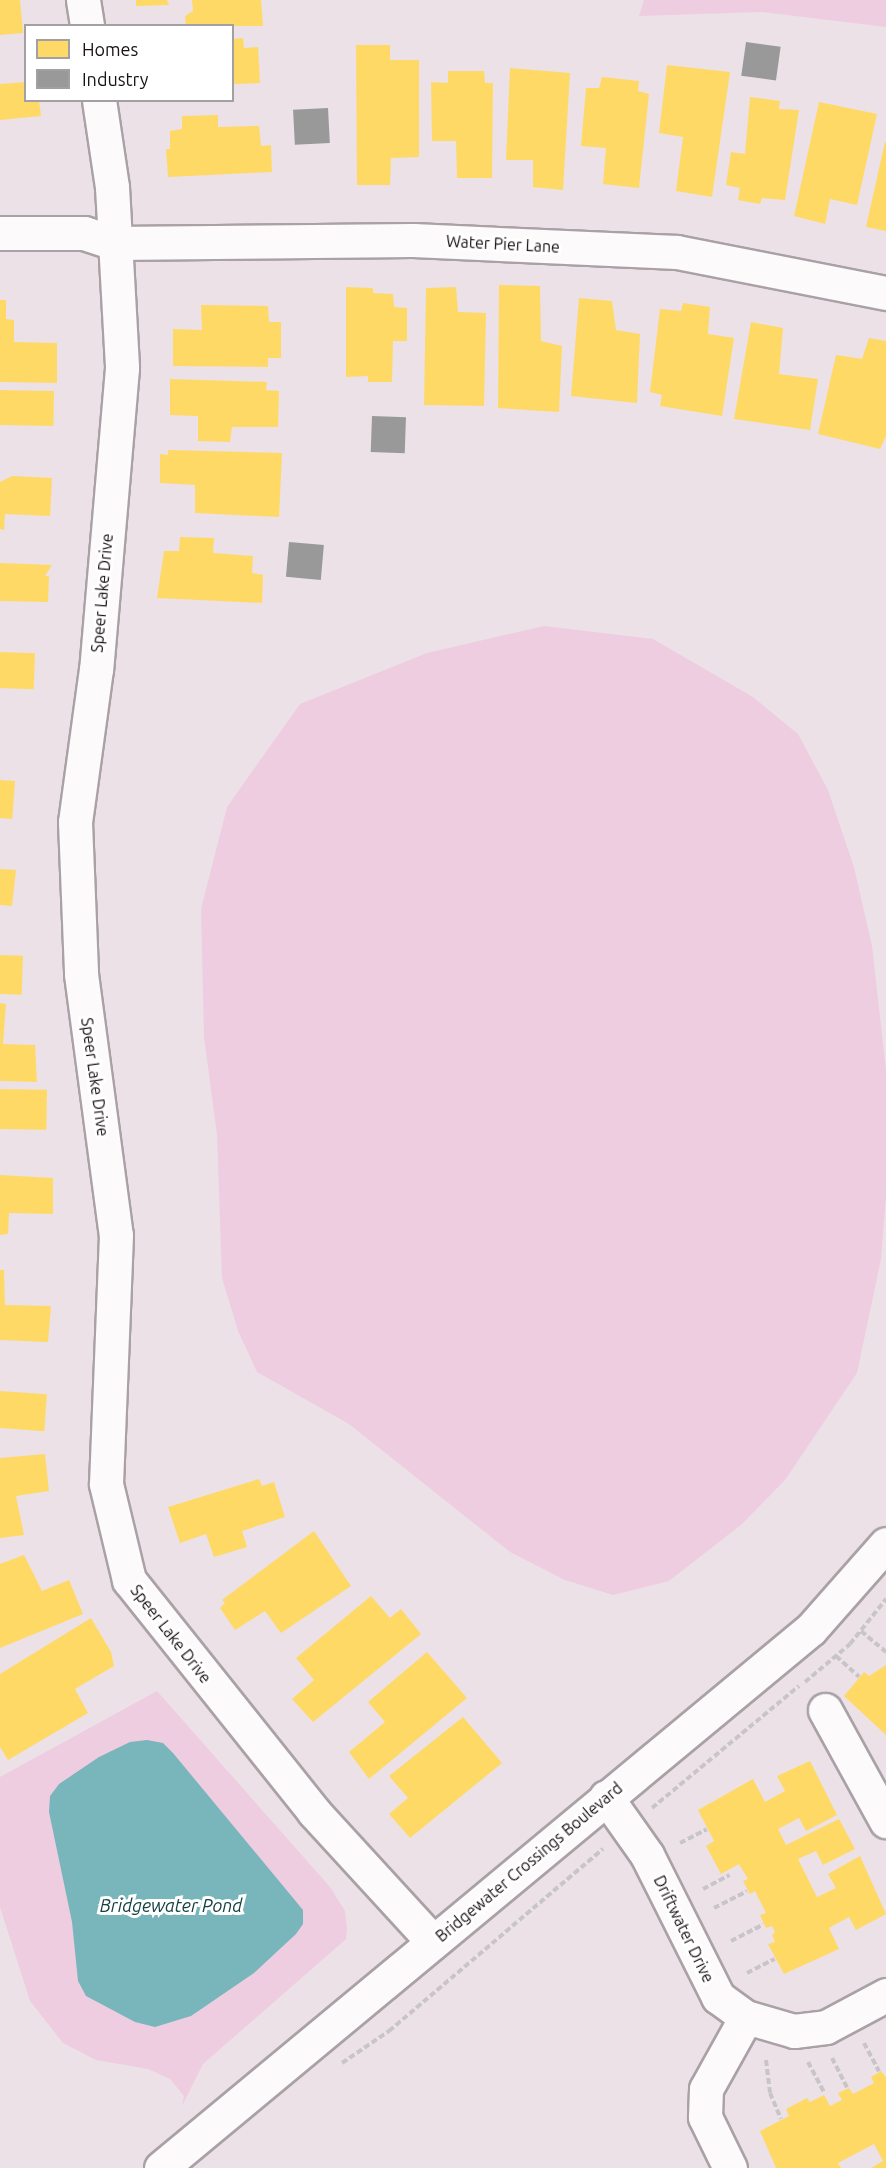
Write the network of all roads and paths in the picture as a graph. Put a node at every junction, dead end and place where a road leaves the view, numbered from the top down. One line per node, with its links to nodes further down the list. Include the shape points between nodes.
1 (83, 0): 2 (street)
2 (87, 24)
3 (99, 102): 5 (street, Speer Lake Drive, via 112,187)
4 (0, 233): 5 (street, Water Pier Lane, via 84,233)
5 (115, 243): 6 (street, Water Pier Lane, via 413,240 677,252); 23 (street, Speer Lake Drive, via 122,368 96,669 75,822 81,974 117,1234 106,1484 129,1580 314,1812)
6 (886, 293)
7 (886, 1544): 13 (street, Bridgewater Crossings Boulevard, via 811,1629)
8 (861, 1631): 9 (path)
9 (886, 1652)
10 (836, 1656): 11 (path)
11 (859, 1677)
12 (825, 1710): 14 (street)
13 (606, 1797): 23 (street, Bridgewater Crossings Boulevard); 27 (street, Driftwater Drive, via 647,1855 718,1997)
14 (886, 1821)
15 (707, 1829): 16 (path)
16 (680, 1844)
17 (729, 1875): 18 (path)
18 (703, 1889)
19 (747, 1891): 20 (path)
20 (714, 1908)
21 (763, 1925): 22 (path)
22 (730, 1941)
23 (433, 1942): 36 (street, Bridgewater Crossings Boulevard)
24 (775, 1959): 25 (path)
25 (747, 1973)
26 (886, 1995): 27 (street, Driftwater Drive, via 826,2026 794,2031)
27 (746, 2017): 37 (street, via 706,2089 705,2117)
28 (864, 2042): 32 (path)
29 (832, 2057): 33 (path)
30 (766, 2060): 35 (path, via 770,2093)
31 (808, 2061): 34 (path)
32 (879, 2071)
33 (847, 2087)
34 (824, 2092)
35 (781, 2119)
36 (161, 2168)
37 (730, 2168)

